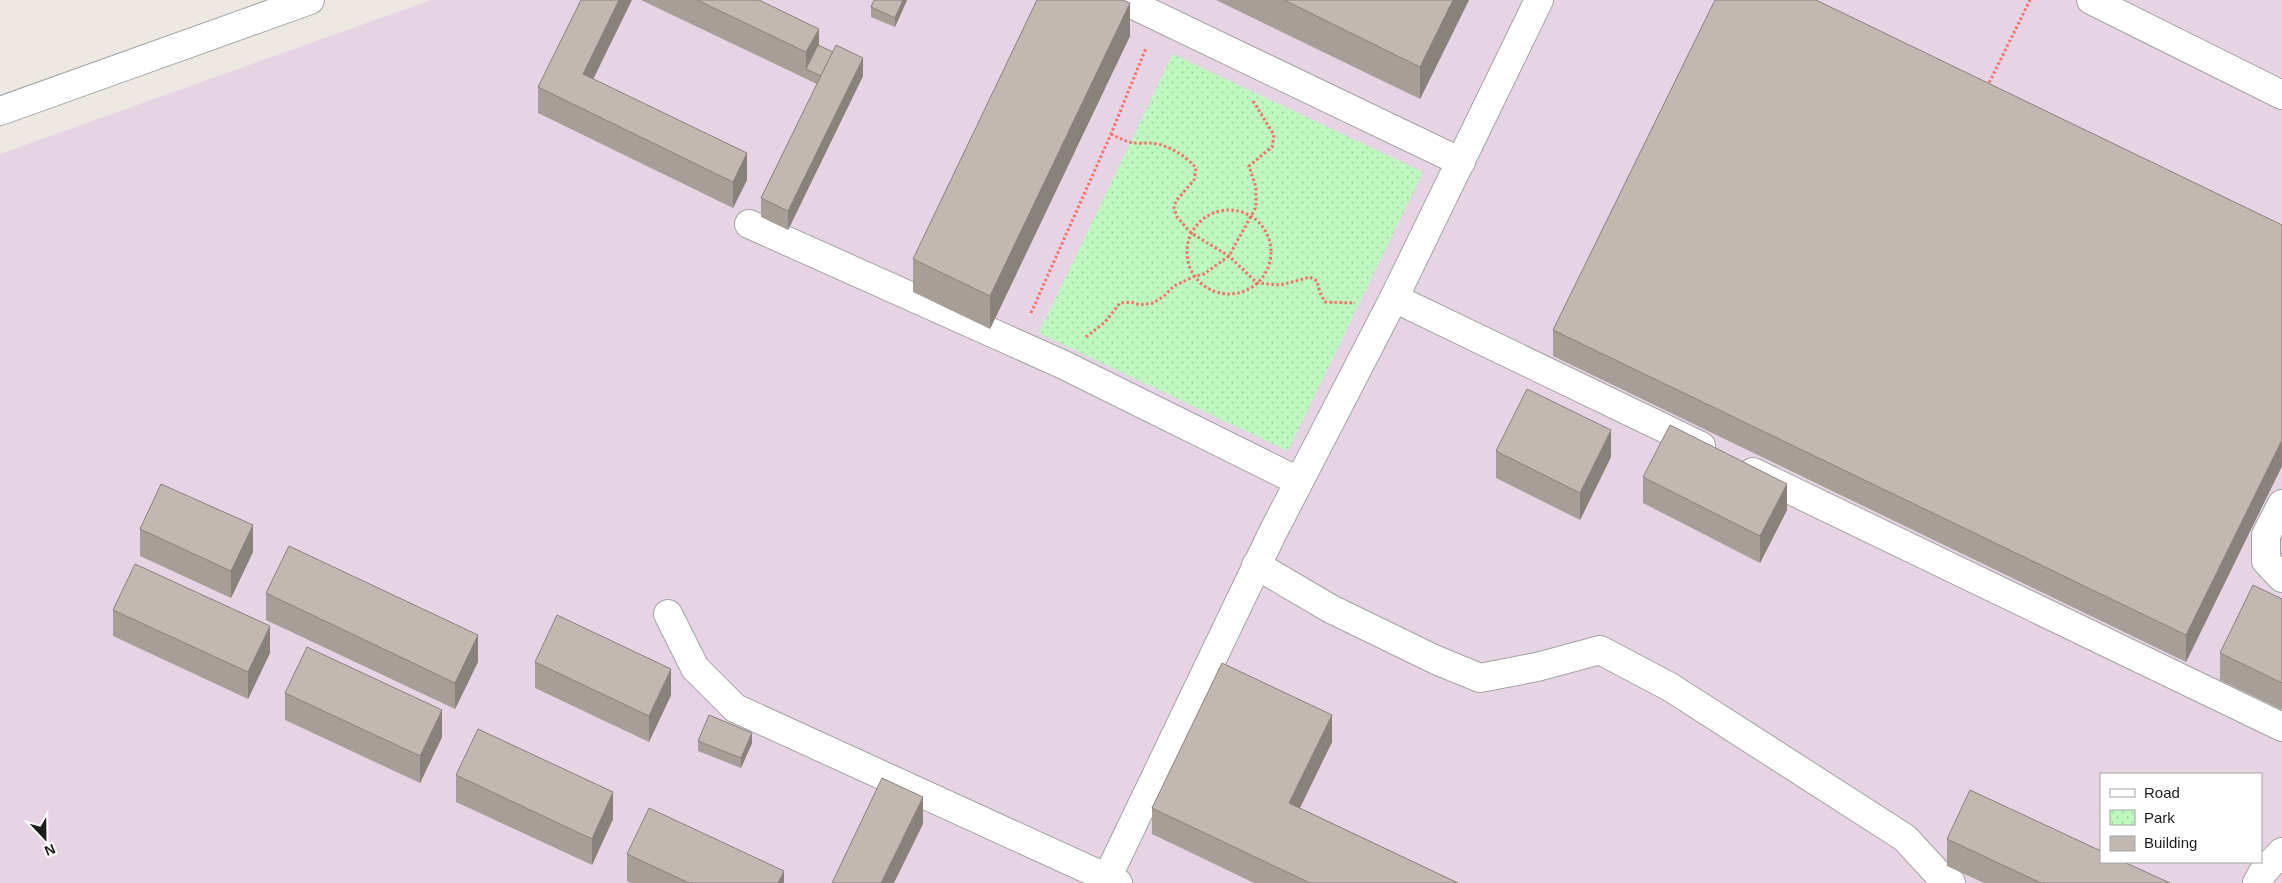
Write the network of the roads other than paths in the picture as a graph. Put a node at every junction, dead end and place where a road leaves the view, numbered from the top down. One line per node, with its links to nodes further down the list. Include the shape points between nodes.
1 (310, 0): 6 (lane)
2 (1123, 0): 7 (lane)
3 (1539, 0): 7 (lane)
4 (2091, 0): 5 (lane)
5 (2282, 95)
6 (0, 111)
7 (1461, 162): 9 (lane)
8 (750, 224): 10 (lane, via 1064,365)
9 (1390, 306): 10 (lane); 15 (lane, via 1730,460)
10 (1298, 481): 12 (lane)
11 (2282, 504): 13 (lane, via 2266,535 2266,561)
12 (1256, 565): 17 (lane); 18 (lane, via 1331,609 1480,678 1600,650 1670,687 1905,838 1939,875)
13 (2282, 578)
14 (668, 614): 17 (lane, via 695,668 735,708)
15 (2282, 727)
16 (2282, 852): 19 (lane, via 2262,872)
17 (1113, 880)
18 (1951, 883)
19 (2257, 883)

